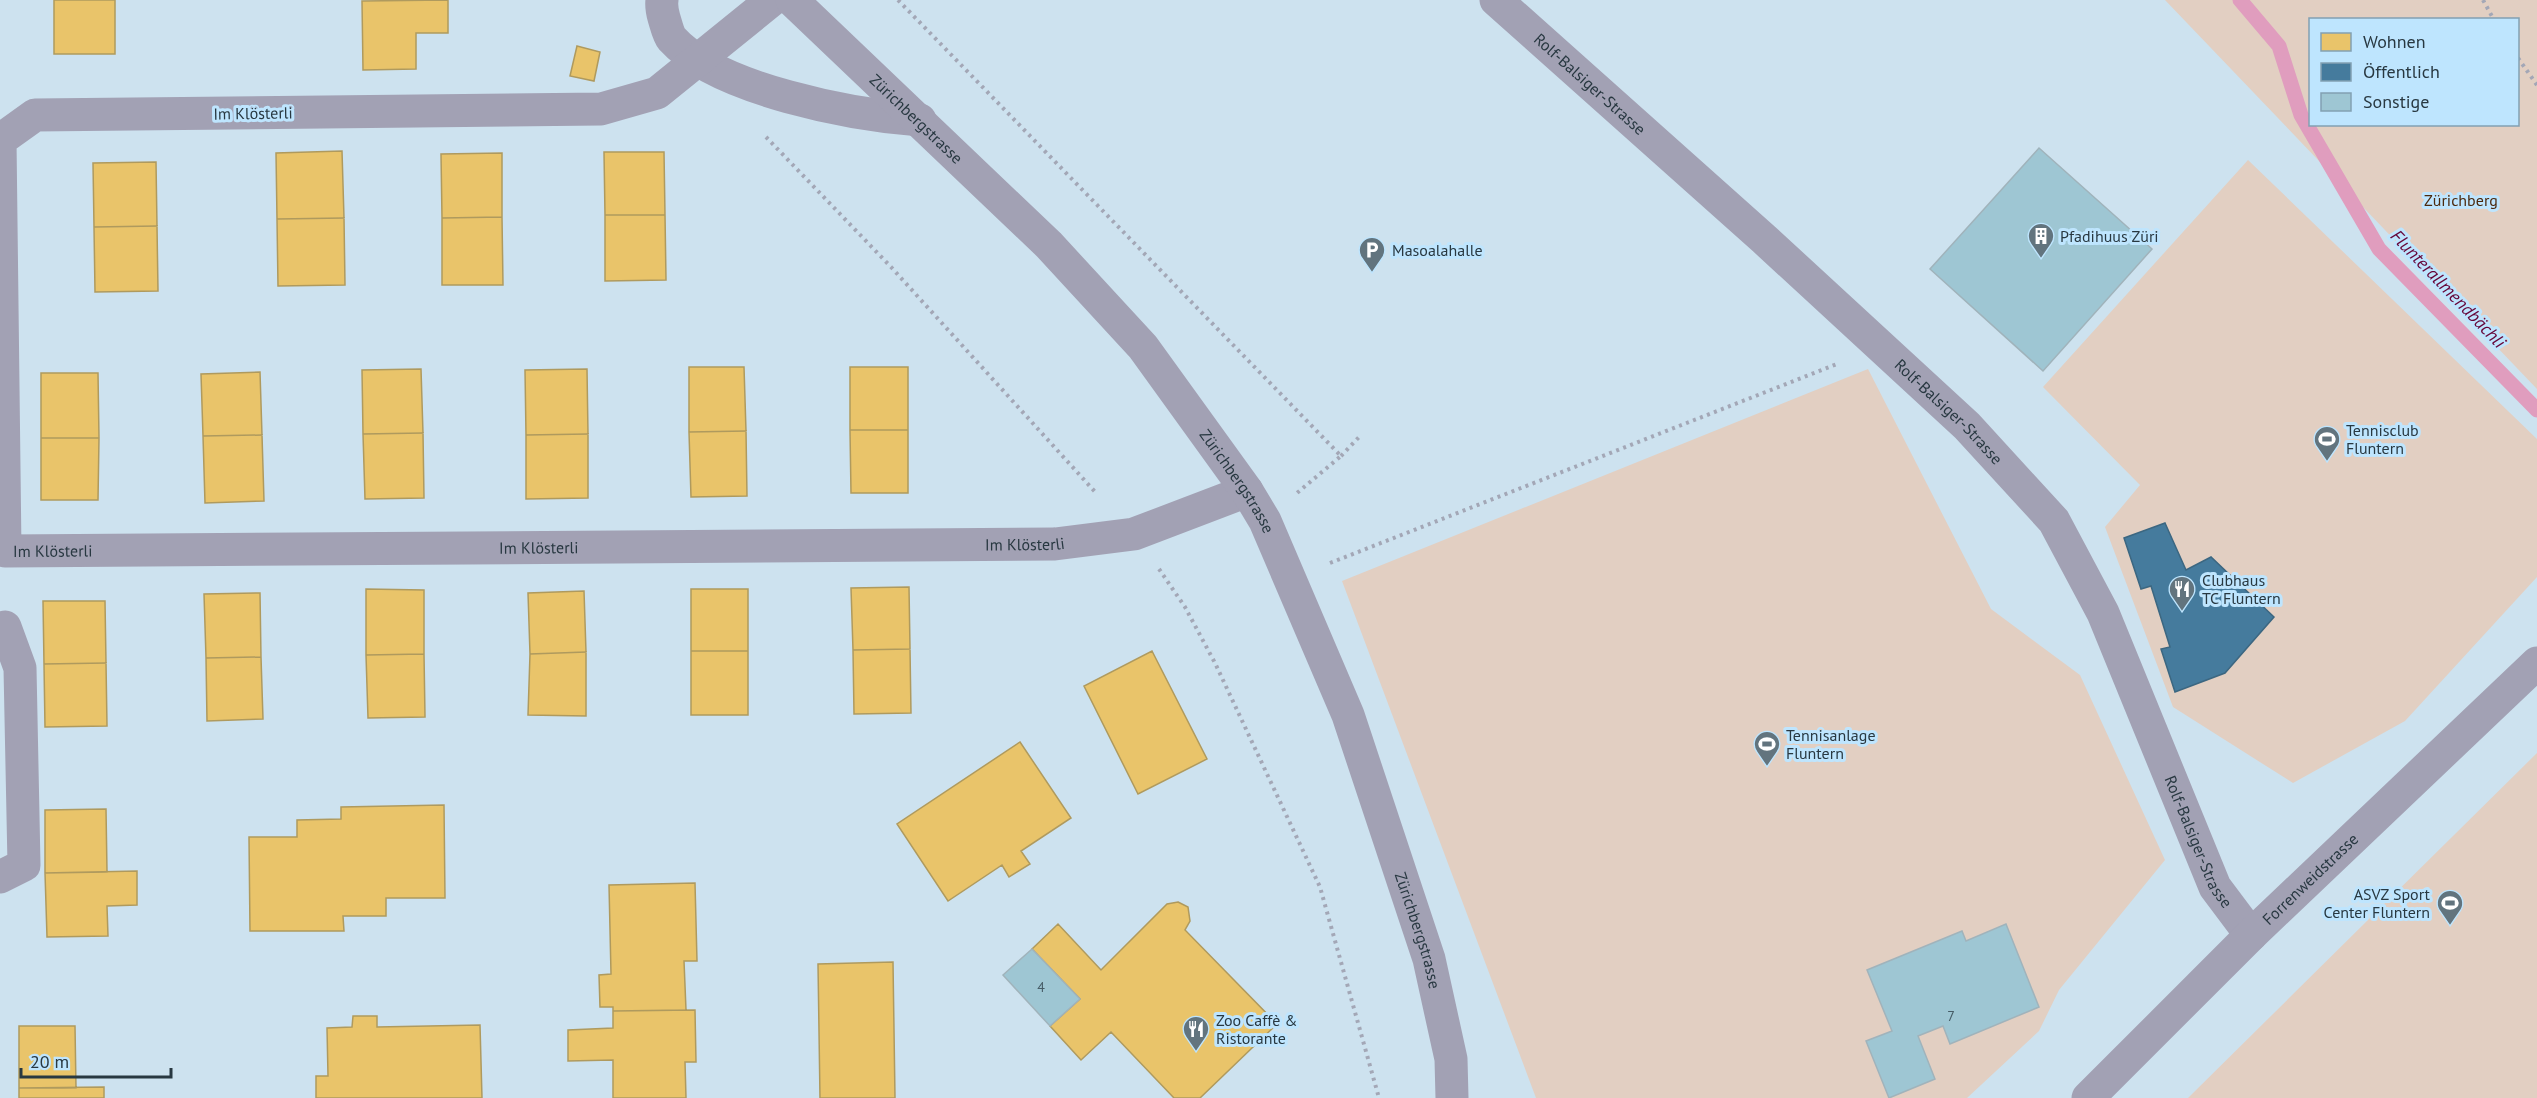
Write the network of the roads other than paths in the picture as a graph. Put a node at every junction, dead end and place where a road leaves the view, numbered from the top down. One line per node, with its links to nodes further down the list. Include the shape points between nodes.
1 (662, 0): 5 (street, via 670,38)
2 (772, 0): 5 (street, Im Klösterli)
3 (792, 0): 6 (street, Zürichbergstrasse)
4 (1496, 0): 11 (street, Rolf-Balsiger-Strasse, via 1875,340 1967,426 2054,521 2103,613 2215,887)
5 (699, 61): 6 (street, via 748,85 860,113); 7 (street, Im Klösterli, via 657,93 601,109 35,115 0,140 5,551 1055,544 1134,534)
6 (920, 120): 7 (street, Zürichbergstrasse, via 1050,245 1143,347)
7 (1247, 491): 12 (street, Zürichbergstrasse, via 1264,521 1348,715 1429,959 1451,1059)
8 (5, 627): 10 (street, via 20,668 24,865)
9 (2537, 663): 11 (street, Forrenweidstrasse)
10 (0, 877)
11 (2252, 935): 13 (street, Forrenweidstrasse)
12 (1452, 1098)
13 (2088, 1098)

